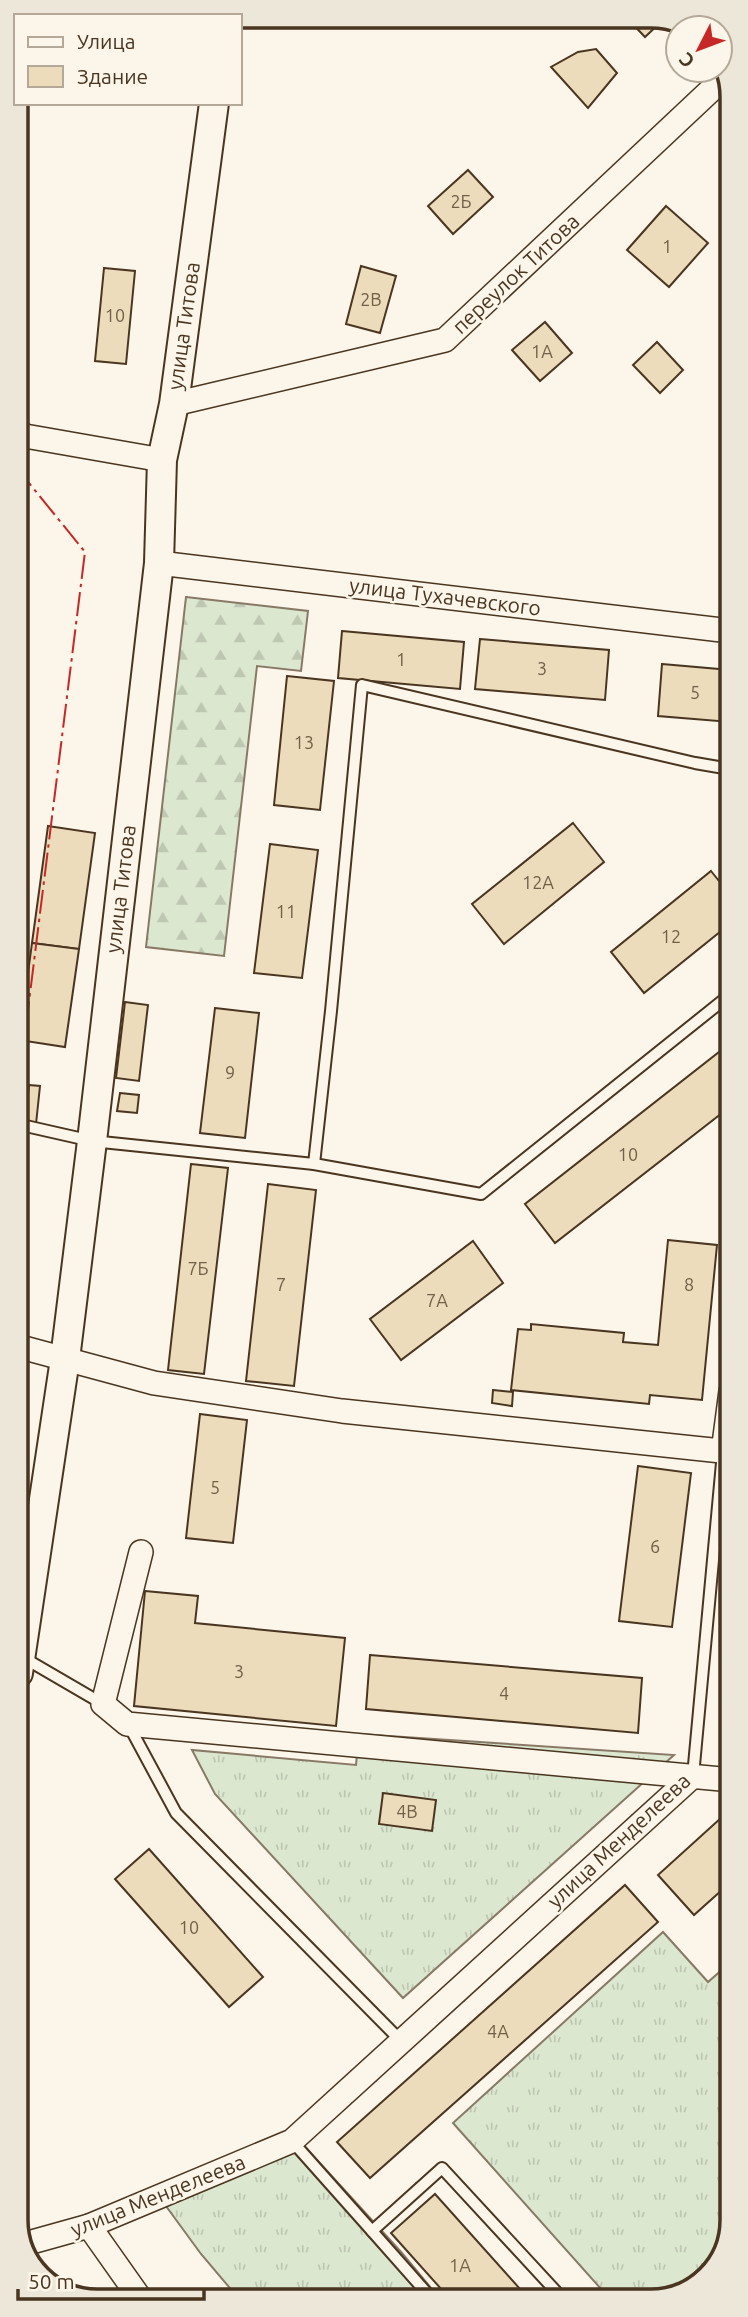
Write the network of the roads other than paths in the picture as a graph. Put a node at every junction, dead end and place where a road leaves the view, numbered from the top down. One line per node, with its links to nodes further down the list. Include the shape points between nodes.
1 (717, 84): 3 (street, переулок Титова, via 445,340)
2 (214, 105): 3 (street, улица Титова)
3 (174, 404): 5 (street, улица Титова)
4 (28, 437): 5 (street)
5 (162, 460): 6 (street, улица Титова)
6 (159, 563): 7 (street, улица Тухачевского); 11 (street, улица Титова)
7 (720, 630)
8 (720, 767): 12 (lane, via 362,685)
9 (720, 1002): 12 (lane, via 481,1194)
10 (28, 1126): 11 (lane)
11 (92, 1141): 12 (lane); 14 (street, улица Титова)
12 (314, 1164)
13 (28, 1349): 14 (street)
14 (65, 1359): 15 (street, via 154,1383 342,1411); 18 (street, улица Титова)
15 (720, 1451)
16 (720, 1519): 22 (lane, улица Менделеева)
17 (141, 1552): 20 (street)
18 (28, 1605)
19 (28, 1669): 20 (lane)
20 (103, 1704): 21 (street)
21 (127, 1724): 22 (street); 24 (lane, via 176,1813)
22 (693, 1776): 23 (street); 24 (street, улица Менделеева)
23 (720, 1779)
24 (401, 2041): 25 (street, улица Менделеева)
25 (292, 2141): 26 (street, улица Менделеева); 27 (lane)
26 (89, 2226): 28 (street, улица Менделеева); 29 (street)
27 (372, 2231): 30 (lane); 31 (lane, via 442,2168)
28 (32, 2242)
29 (134, 2289)
30 (423, 2289)
31 (554, 2289)

